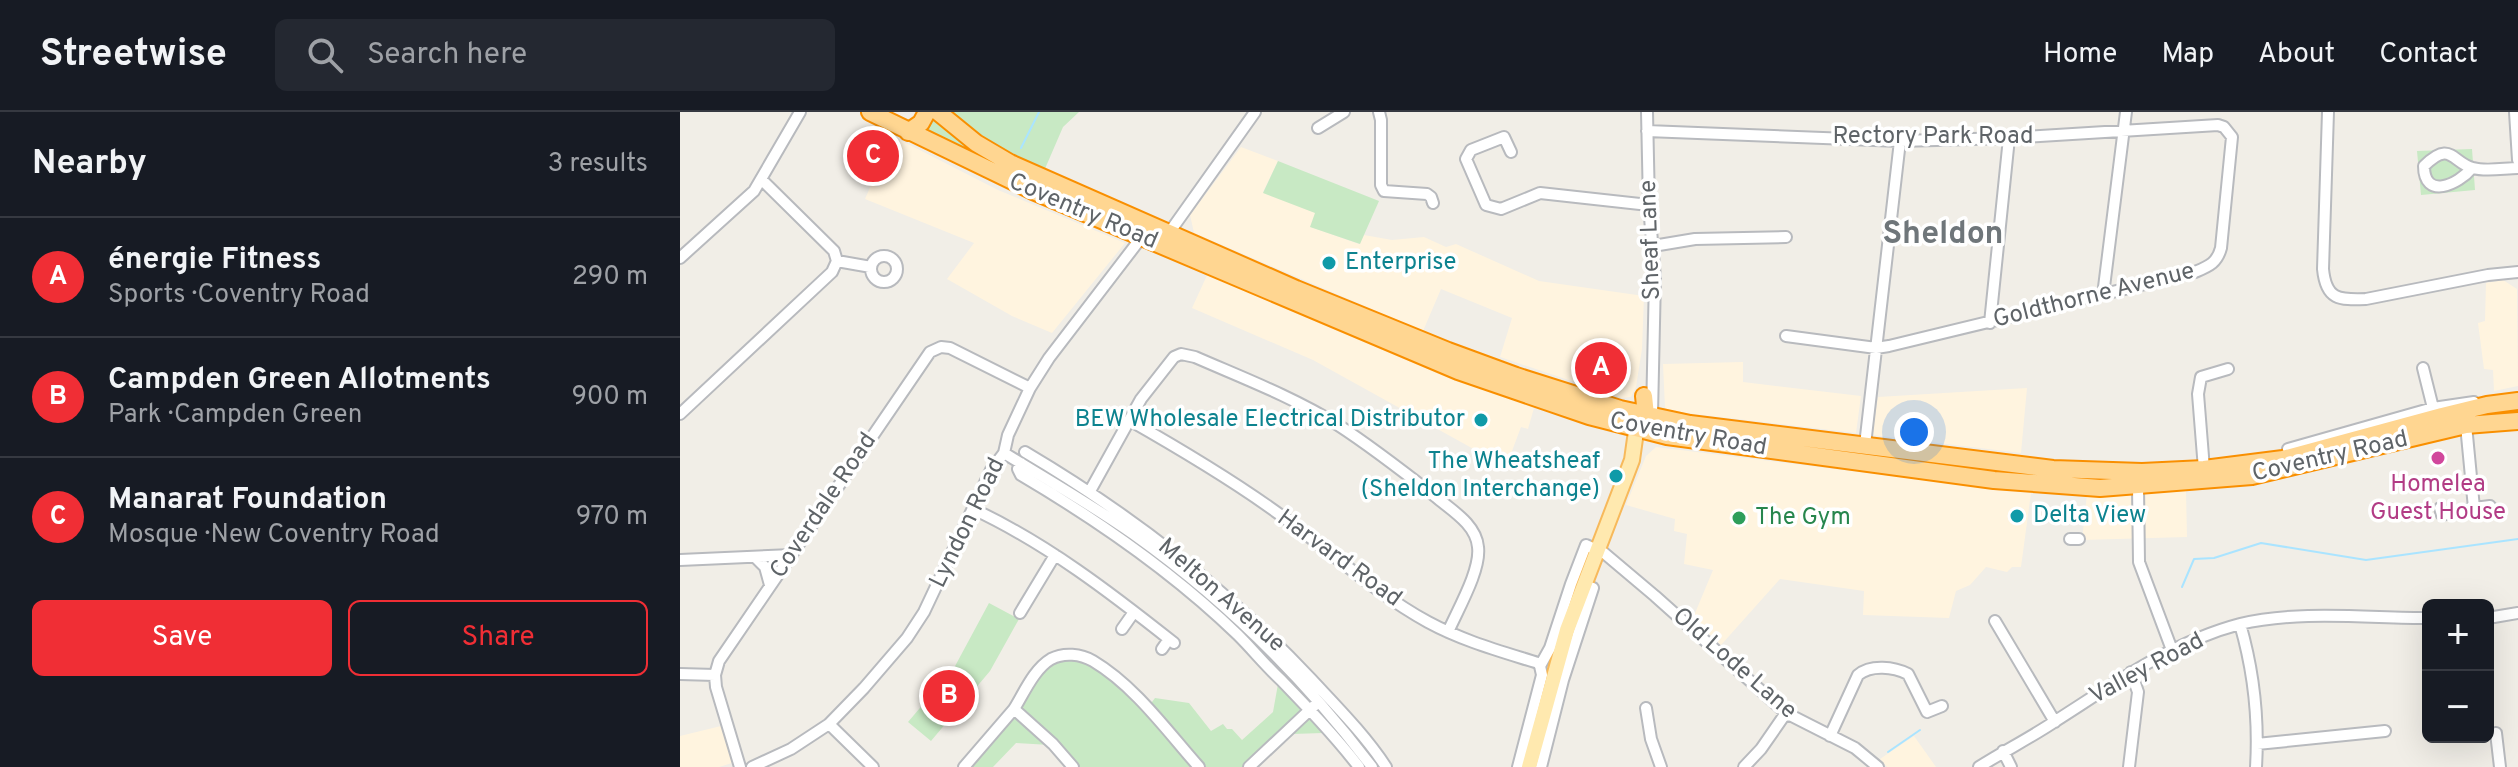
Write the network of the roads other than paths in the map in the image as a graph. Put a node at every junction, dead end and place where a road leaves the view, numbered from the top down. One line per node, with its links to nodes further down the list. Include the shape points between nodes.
1 (800, 112): 24 (street)
2 (870, 112): 16 (highway, Coventry Road)
3 (927, 112): 16 (highway)
4 (938, 112): 21 (highway, Coventry Road)
5 (1255, 112): 27 (street)
6 (1344, 112): 13 (street)
7 (1379, 112): 25 (street, via 1384,191 1427,194)
8 (1647, 112): 15 (street, Sheaf Lane)
9 (2126, 112): 14 (street)
10 (2328, 112): 34 (street, via 2323,269 2325,284 2334,295 2366,299)
11 (2515, 112): 20 (street)
12 (2218, 125): 14 (street, Rectory Park Road); 35 (street, Goldthorne Avenue, via 2232,142 2221,248 2215,261 2195,272)
13 (1318, 128)
14 (2124, 129): 17 (street, Rectory Park Road); 35 (street)
15 (1647, 131): 18 (street, Rectory Park Road); 26 (street, Sheaf Lane)
16 (908, 132): 29 (highway, Coventry Road)
17 (2009, 138): 18 (street, Rectory Park Road); 36 (street)
18 (1900, 141): 38 (street)
19 (1511, 152): 26 (street, via 1504,137 1471,150 1466,159 1486,205 1493,208 1540,193)
20 (2518, 160)
21 (1010, 163): 27 (highway, Coventry Road); 29 (highway, via 1031,179 1139,227)
22 (2472, 168): 23 (street)
23 (2518, 168)
24 (762, 180): 31 (street); 32 (street, via 834,251)
25 (1433, 203)
26 (1649, 205): 30 (street, Sheaf Lane)
27 (1169, 233): 50 (highway, Coventry Road, via 1537,388 1629,419)
28 (1786, 237): 30 (street, via 1695,239)
29 (1141, 238): 41 (street, Lyndon Road); 50 (highway, Coventry Road, via 1458,371)
30 (1653, 246): 42 (street, Sheaf Lane)
31 (680, 258)
32 (837, 261): 33 (street); 46 (street, via 832,272)
33 (871, 267)
34 (2518, 272)
35 (2103, 295): 36 (street, Goldthorne Avenue)
36 (1990, 323): 38 (street, Goldthorne Avenue)
37 (1786, 336): 38 (street, Goldthorne Avenue)
38 (1876, 348): 53 (street)
39 (2423, 368): 45 (street)
40 (2228, 369): 56 (street, via 2201,377)
41 (1030, 388): 51 (street, Lyndon Road); 66 (street, Coverdale Road, via 950,348 930,352)
42 (1648, 396): 50 (highway)
43 (2518, 401): 44 (highway, Coventry Road)
44 (2487, 405): 45 (street, Coventry Road); 55 (highway, Coventry Road)
45 (2433, 408): 55 (street, Coventry Road, via 2287,450)
46 (680, 414)
47 (1129, 420): 59 (street); 80 (street, Harvard Road, via 1207,465 1380,591); 80 (street, via 1181,354 1256,383 1337,425 1406,473 1475,535 1477,563)
48 (2518, 421): 49 (highway, Coventry Road)
49 (2466, 425): 57 (highway, Coventry Road, via 2252,476); 63 (street)
50 (1642, 429): 53 (highway, Coventry Road, via 1758,449); 53 (highway, Coventry Road, via 1722,429); 65 (main road)
51 (1004, 453): 54 (street, Melton Avenue); 64 (street, Lyndon Road)
52 (1027, 453): 58 (street, Melton Avenue)
53 (1866, 454): 56 (highway, Coventry Road, via 2053,469); 57 (highway, Coventry Road, via 1903,467 2068,487)
54 (1021, 463): 58 (street, Melton Avenue); 88 (street, Melton Avenue, via 1021,475 1139,551)
55 (2262, 463): 56 (highway, Coventry Road)
56 (2204, 469)
57 (2138, 487): 83 (street, via 2139,562)
58 (1073, 488): 59 (street, Melton Avenue); 60 (street, Melton Avenue)
59 (1090, 491): 60 (street, Melton Avenue)
60 (1100, 505): 88 (street, Melton Avenue, via 1231,614); 109 (street, Melton Avenue, via 1187,562 1268,634)
61 (2490, 506): 63 (street)
62 (2440, 508): 63 (street, via 2442,515)
63 (2474, 508)
64 (973, 509): 67 (street); 94 (street, Lyndon Road, via 916,625)
65 (1596, 550): 71 (main road); 82 (street, via 1586,545); 92 (street, Old Lode Lane)
66 (792, 555): 68 (street); 70 (street, Coverdale Road)
67 (1055, 555): 72 (street); 73 (street)
68 (755, 557): 69 (street); 70 (street, via 765,567)
69 (680, 560)
70 (770, 585): 87 (street, Coverdale Road)
71 (1583, 585): 82 (main road); 112 (street, via 1593,588)
72 (1134, 612): 79 (street); 81 (street, via 1172,641)
73 (1020, 613)
74 (2518, 613): 75 (street)
75 (2494, 617)
76 (2422, 618): 78 (street, Valley Road, via 2289,618)
77 (1995, 621): 93 (street)
78 (2240, 624): 83 (street, Valley Road); 98 (street, via 2251,662)
79 (1122, 629)
80 (1448, 632): 86 (street, Harvard Road, via 1538,663)
81 (1162, 649)
82 (1555, 649): 86 (main road)
83 (2172, 650): 84 (street, Valley Road)
84 (2131, 672): 93 (street, Valley Road); 118 (street, via 2138,692)
85 (680, 674): 87 (street)
86 (1544, 674): 110 (street); 111 (main road)
87 (715, 675): 100 (street)
88 (1315, 706): 106 (street); 107 (street, Melton Avenue); 108 (street, Melton Avenue)
89 (1942, 706): 97 (street, via 1927,712 1908,674 1895,668 1865,669)
90 (1646, 708): 113 (street)
91 (1014, 709): 103 (street); 104 (street); 105 (street, via 1043,666 1061,656 1078,655 1092,660 1139,699)
92 (1786, 713): 97 (street, Old Lode Lane); 114 (street)
93 (2055, 722): 99 (street, Valley Road)
94 (829, 724): 101 (street, Lyndon Road); 102 (street)
95 (2385, 731): 98 (street)
96 (2496, 733): 120 (street)
97 (1830, 736): 115 (street, Old Lode Lane)
98 (2257, 744): 119 (street)
99 (2003, 751): 116 (street, Valley Road); 117 (street)
100 (740, 767)
101 (752, 767)
102 (873, 767)
103 (964, 767)
104 (1073, 767)
105 (1199, 767)
106 (1249, 767)
107 (1359, 767)
108 (1372, 767)
109 (1386, 767)
110 (1518, 767)
111 (1529, 767)
112 (1541, 767)
113 (1661, 767)
114 (1744, 767)
115 (1878, 767)
116 (1979, 767)
117 (2011, 767)
118 (2129, 767)
119 (2256, 767)
120 (2500, 767)

